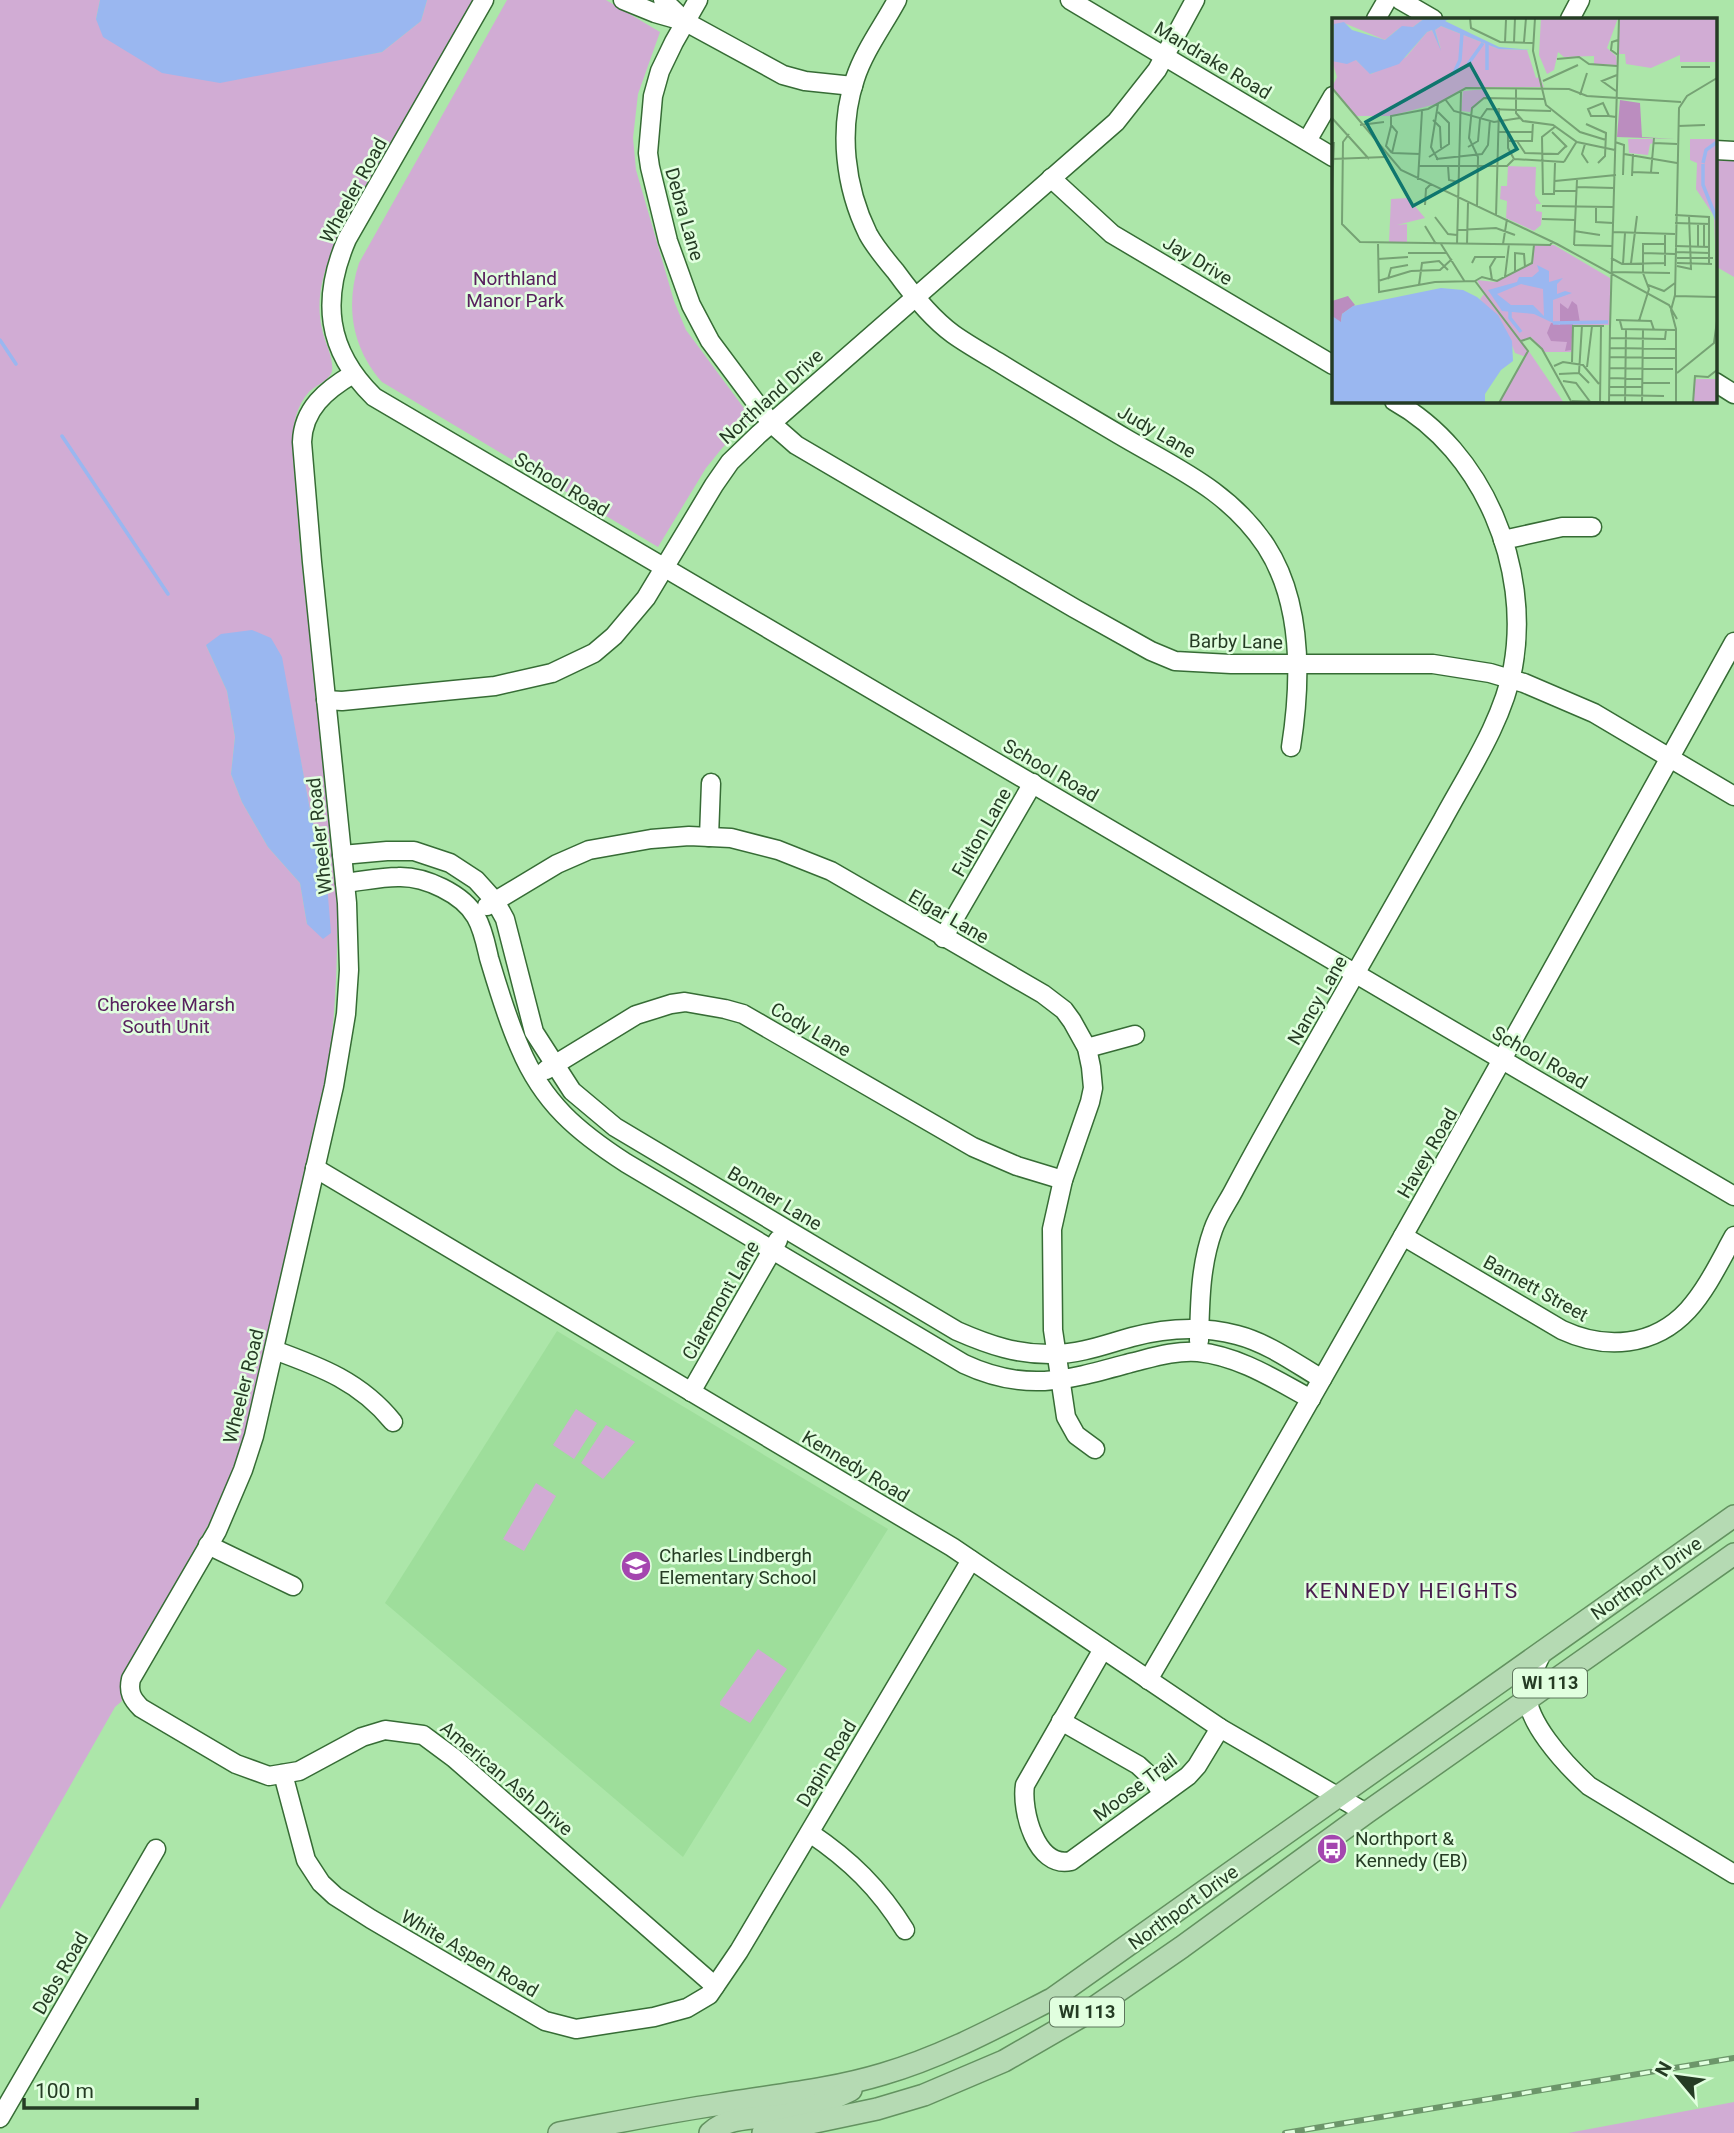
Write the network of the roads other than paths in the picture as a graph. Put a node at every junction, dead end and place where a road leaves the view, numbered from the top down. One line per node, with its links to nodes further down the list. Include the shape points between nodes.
1 (484, 0): 25 (street, Wheeler Road, via 337,264 331,312 335,336)
2 (623, 0): 14 (street)
3 (663, 0): 14 (street)
4 (698, 0): 14 (street, Debra Lane)
5 (897, 0): 16 (street, Judy Lane)
6 (1070, 0): 15 (street, Mandrake Road)
7 (1195, 0): 15 (street, Northland Drive)
8 (1387, 0): 11 (street)
9 (1400, 0): 12 (street)
10 (1580, 0): 13 (street)
11 (1377, 18)
12 (1431, 18)
13 (1571, 18)
14 (686, 22): 16 (street, via 783,75); 29 (street, Debra Lane, via 660,71 653,96 650,167 668,241 691,305 710,341)
15 (1164, 57): 18 (street, Mandrake Road); 22 (street, Northland Drive, via 1115,122)
16 (853, 86): 23 (street, Judy Lane, via 846,160 855,200 869,236)
17 (1332, 98): 18 (street)
18 (1307, 141): 21 (street, Mandrake Road)
19 (1716, 150): 20 (street)
20 (1734, 151)
21 (1332, 156)
22 (1051, 178): 23 (street, Northland Drive); 24 (street, Jay Drive, via 1112,234)
23 (915, 296): 29 (street, Northland Drive); 34 (street, Judy Lane, via 953,334 1192,475 1231,504 1265,545 1283,582)
24 (1332, 364)
25 (353, 374): 32 (street, School Road, via 374,397); 36 (street, Wheeler Road, via 315,403 302,430)
26 (1716, 383): 27 (street)
27 (1734, 394)
28 (1396, 402): 31 (street, via 1429,424 1458,456)
29 (771, 423): 32 (street, Northland Drive, via 730,462); 34 (street, Barby Lane, via 816,457 1151,651 1175,661)
30 (1592, 527): 31 (street, via 1562,527)
31 (1503, 540): 35 (street, via 1516,595 1517,632)
32 (664, 568): 36 (street, Northland Drive, via 614,636 586,657 552,673 495,685); 40 (street, School Road)
33 (1734, 642): 38 (street, Havey Road)
34 (1296, 664): 35 (street, Barby Lane, via 1433,664); 37 (street, Judy Lane)
35 (1510, 678): 38 (street, Barby Lane, via 1594,713); 48 (street, Nancy Lane, via 1497,718)
36 (326, 700): 43 (street, Wheeler Road)
37 (1291, 747)
38 (1670, 758): 41 (street, Barby Lane); 51 (street, Havey Road)
39 (711, 783): 42 (street)
40 (1033, 783): 47 (street, Fulton Lane); 48 (street, School Road)
41 (1734, 796)
42 (709, 837): 45 (street, Elgar Lane, via 651,839 589,850); 47 (street, Elgar Lane, via 732,838 811,862)
43 (342, 855): 44 (street, Wheeler Road); 45 (street, Bonner Lane, via 414,851 436,857 476,880)
44 (345, 883): 46 (street, via 412,879 446,891); 54 (street, Wheeler Road, via 346,1014)
45 (495, 901): 46 (street, Elgar Lane); 52 (street, Bonner Lane, via 505,919 534,1032)
46 (474, 915): 53 (street, via 506,1015)
47 (943, 937): 50 (street, Elgar Lane, via 1064,1010)
48 (1356, 973): 51 (street, School Road); 61 (street, Nancy Lane, via 1218,1219 1204,1264)
49 (1135, 1035): 50 (street)
50 (1087, 1048): 55 (street, Elgar Lane, via 1090,1102)
51 (1503, 1059): 56 (street, School Road); 58 (street, Havey Road)
52 (554, 1065): 53 (street, Cody Lane); 55 (street, Cody Lane, via 652,1009 685,1002 725,1009 763,1024 973,1147); 57 (street, Bonner Lane, via 572,1091 615,1127)
53 (535, 1078): 60 (street, via 549,1100 589,1139)
54 (315, 1168): 62 (street, Wheeler Road); 67 (street, Kennedy Road)
55 (1063, 1180): 64 (street, Elgar Lane, via 1052,1229)
56 (1734, 1196)
57 (785, 1228): 60 (street, Claremont Lane); 64 (street, Bonner Lane, via 957,1331 1007,1351)
58 (1403, 1236): 59 (street, Barnett Street, via 1562,1331 1614,1343 1639,1341 1677,1320 1700,1295); 65 (street, Havey Road)
59 (1734, 1236)
60 (774, 1249): 66 (street, via 984,1373); 67 (street, Claremont Lane)
61 (1199, 1330): 63 (street, Nancy Lane); 64 (street, Bonner Lane, via 1169,1330); 65 (street, Bonner Lane, via 1249,1338)
62 (274, 1350): 69 (street, via 310,1362 360,1390); 72 (street, Wheeler Road, via 243,1470)
63 (1198, 1352): 66 (street, via 1152,1357); 68 (street, via 1264,1373)
64 (1056, 1354): 66 (street, Elgar Lane)
65 (1322, 1379): 68 (street, Havey Road)
66 (1061, 1381): 70 (street, Elgar Lane, via 1072,1431)
67 (691, 1392): 74 (street, Kennedy Road)
68 (1311, 1399): 78 (street, Havey Road)
69 (393, 1422)
70 (1095, 1449)
71 (1734, 1516): 77 (main road, Northport Drive / WI 113)
72 (208, 1545): 75 (street); 79 (street, Wheeler Road, via 131,1679)
73 (1734, 1554): 80 (main road, Northport Drive / WI 113)
74 (971, 1560): 76 (street, Kennedy Road); 87 (street, Dapin Road)
75 (293, 1586)
76 (1103, 1649): 78 (street, Kennedy Road); 81 (street)
77 (1544, 1650): 80 (street); 85 (main road, Northport Drive / WI 113)
78 (1148, 1680): 82 (street, Kennedy Road)
79 (131, 1694): 83 (street, American Ash Drive, via 141,1708 236,1764 269,1776)
80 (1527, 1699): 86 (main road, Northport Drive / WI 113); 89 (street, via 1531,1716 1589,1786)
81 (1061, 1721): 84 (street, via 1138,1765); 84 (street, Moose Trail, via 1031,1772 1023,1798 1029,1826 1042,1850 1061,1862 1071,1861)
82 (1220, 1728): 84 (street, Moose Trail, via 1197,1766); 85 (street, Kennedy Road)
83 (283, 1774): 91 (street, American Ash Drive, via 299,1771 362,1737 385,1730 423,1735); 91 (street, White Aspen Road, via 306,1860 321,1883 371,1919 545,2021 576,2029 654,2017 695,2005)
84 (1163, 1794)
85 (1337, 1796): 86 (street, Kennedy Road); 92 (main road, Northport Drive / WI 113, via 1052,1999 980,2036)
86 (1366, 1813): 96 (main road, Northport Drive / WI 113, via 1093,2008 1004,2061 924,2095)
87 (810, 1833): 90 (street, via 857,1869 886,1899); 91 (street, Dapin Road)
88 (156, 1849): 93 (street, Debs Road)
89 (1734, 1874)
90 (905, 1930)
91 (715, 1986)
92 (884, 2074): 94 (main road, Northport Drive / WI 113, via 780,2097); 95 (main road, via 819,2106 735,2121)
93 (0, 2118)
94 (559, 2133)
95 (710, 2133)
96 (763, 2133)

